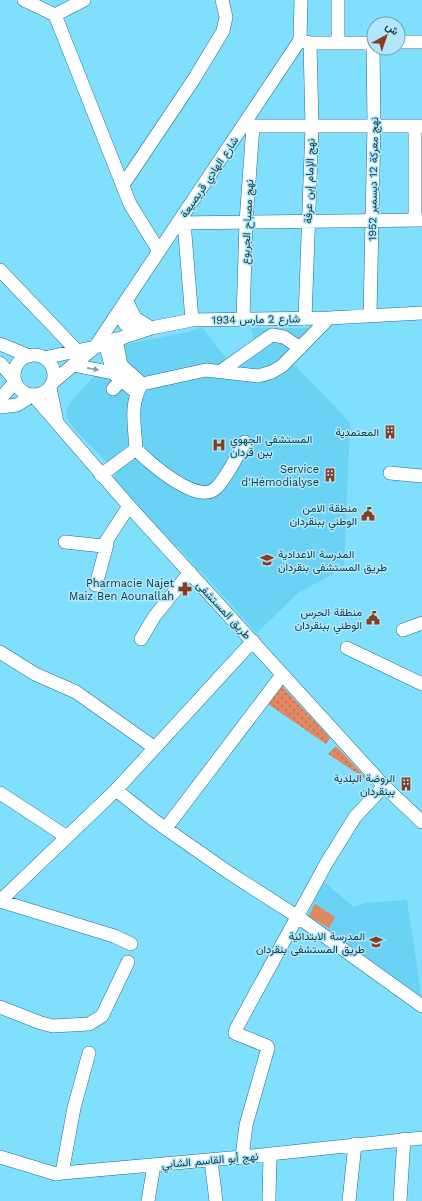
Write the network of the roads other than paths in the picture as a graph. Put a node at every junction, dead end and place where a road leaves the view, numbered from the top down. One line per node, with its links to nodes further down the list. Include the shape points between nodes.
1 (24, 0): 6 (street)
2 (84, 0): 6 (street)
3 (222, 0): 17 (street, via 226,17 223,31)
4 (301, 0): 7 (street)
5 (338, 0): 8 (street)
6 (54, 16): 17 (street)
7 (305, 42): 8 (street); 14 (street, شارع الهادي قريصيعة); 15 (street, نهج الإمام إبن عرفة)
8 (338, 42): 11 (street)
9 (406, 42): 10 (street)
10 (422, 42)
11 (366, 43)
12 (374, 56): 13 (street, نهج معركة 12 ديسمبر 1952)
13 (374, 125): 15 (street); 16 (street); 19 (street, نهج معركة 12 ديسمبر 1952)
14 (248, 126): 15 (street); 21 (street, نهج مصباح الجربوع); 22 (street, شارع الهادي قريصيعة)
15 (312, 126): 18 (street, نهج الإمام إبن عرفة)
16 (419, 126): 20 (street)
17 (123, 185): 23 (street, via 130,204)
18 (308, 220): 19 (street); 21 (street); 30 (street, نهج الإمام إبن عرفة)
19 (372, 220): 20 (street); 27 (street, نهج معركة 12 ديسمبر 1952)
20 (419, 220)
21 (246, 222): 22 (street); 29 (street, نهج مصباح الجربوع)
22 (181, 223): 23 (street, شارع الهادي قريصيعة); 31 (street)
23 (159, 251): 25 (street, شارع الهادي قريصيعة)
24 (0, 270): 38 (street)
25 (123, 306): 32 (street, via 142,324); 33 (street, via 125,324); 34 (street, شارع الهادي قريصيعة)
26 (422, 314): 27 (street, شارع 2 مارس 1934)
27 (370, 315): 28 (street, شارع 2 مارس 1934)
28 (329, 318): 30 (street, شارع 2 مارس 1934); 36 (street)
29 (243, 319): 30 (street, شارع 2 مارس 1934); 31 (street, شارع 2 مارس 1934)
30 (305, 319)
31 (192, 320): 32 (street, شارع 2 مارس 1934)
32 (151, 328): 33 (street, شارع 2 مارس 1934)
33 (137, 332): 34 (street, شارع 2 مارس 1934)
34 (105, 343): 38 (street); 43 (street); 45 (street)
35 (0, 344): 37 (street)
36 (300, 348): 41 (street, via 272,372 258,376); 41 (street, via 284,337 272,336)
37 (29, 356): 39 (street); 42 (street, via 16,367)
38 (77, 357): 39 (street); 43 (street, one-way to 43); 44 (street)
39 (44, 358): 44 (street, via 53,368)
40 (0, 363): 42 (street)
41 (221, 371): 45 (street, via 206,370)
42 (15, 381): 46 (street, via 19,389); 47 (street)
43 (116, 381): 45 (street)
44 (51, 385): 46 (street, via 39,395); 49 (street)
45 (139, 388): 51 (street, via 134,400)
46 (33, 395): 48 (street, via 17,405); 49 (street, طريق المستشفى)
47 (0, 399)
48 (0, 407)
49 (57, 424): 53 (street, طريق المستشفى)
50 (245, 442): 51 (street, via 221,482 208,493 192,490 175,480)
51 (136, 449): 53 (street)
52 (390, 474): 54 (street)
53 (101, 475): 55 (street, طريق المستشفى)
54 (422, 476)
55 (129, 506): 57 (street); 58 (street, طريق المستشفى)
56 (65, 542): 57 (street, via 100,547)
57 (107, 544): 59 (street)
58 (190, 572): 62 (street, via 154,617); 63 (street, طريق المستشفى)
59 (96, 585)
60 (422, 623): 61 (street)
61 (402, 630)
62 (141, 639)
63 (253, 641): 66 (street, طريق المستشفى); 68 (street)
64 (347, 648): 67 (street)
65 (0, 652): 68 (street, via 35,674 76,692)
66 (282, 675): 70 (street, طريق المستشفى); 74 (street)
67 (422, 684)
68 (155, 748): 69 (street)
69 (116, 790): 74 (street); 75 (street)
70 (388, 791): 72 (street, طريق المستشفى); 73 (street, طريق المستشفى); 77 (street, via 355,817)
71 (0, 793): 75 (street)
72 (422, 813)
73 (422, 822)
74 (166, 828): 77 (street, via 228,872)
75 (67, 837): 76 (street)
76 (0, 901): 78 (street, via 114,936)
77 (298, 916): 81 (street); 88 (street, via 235,1033 268,1048 246,1125)
78 (131, 944)
79 (128, 962): 80 (street, via 102,1016 89,1024 53,1026)
80 (0, 1006)
81 (422, 1006)
82 (89, 1052): 91 (street, via 74,1108)
83 (422, 1138): 84 (street, نهج أبو القاسم الشابي)
84 (404, 1140): 85 (street, نهج أبو القاسم الشابي); 96 (street)
85 (355, 1144): 86 (street, نهج أبو القاسم الشابي); 95 (street)
86 (270, 1154): 88 (street, نهج أبو القاسم الشابي); 92 (street)
87 (0, 1157): 91 (street, نهج أبو القاسم الشابي, via 56,1174)
88 (242, 1157): 89 (street, نهج أبو القاسم الشابي)
89 (211, 1160): 90 (street, نهج أبو القاسم الشابي); 94 (street)
90 (154, 1165): 91 (street, نهج أبو القاسم الشابي); 93 (street)
91 (62, 1173)
92 (269, 1199)
93 (148, 1201)
94 (216, 1201)
95 (349, 1201)
96 (400, 1201)

